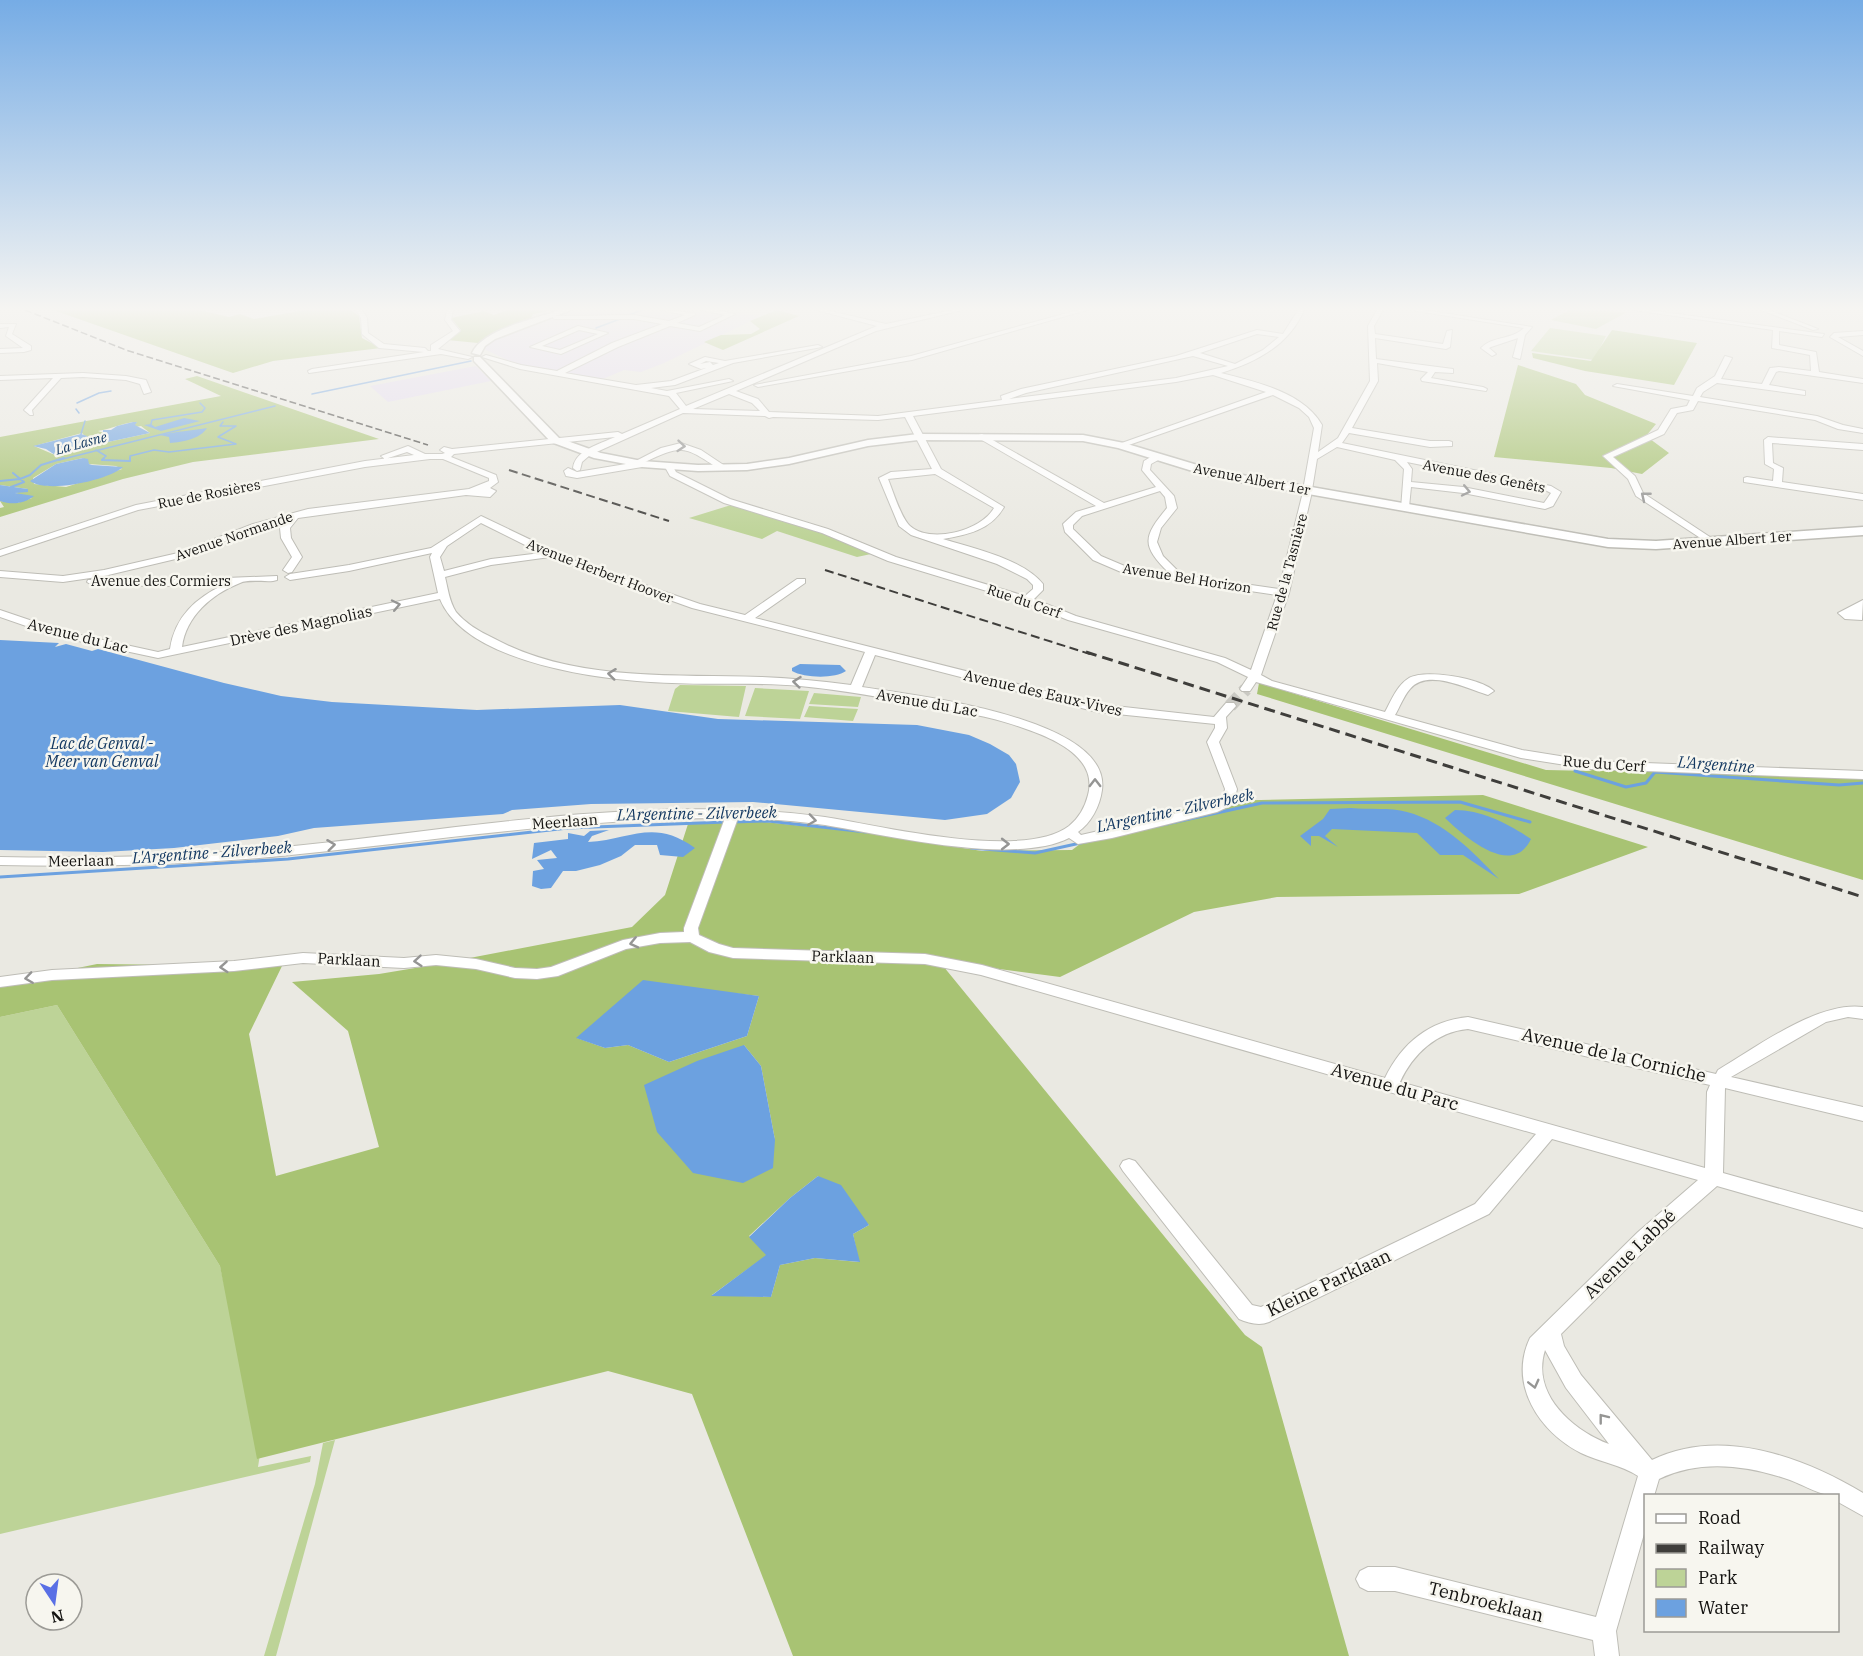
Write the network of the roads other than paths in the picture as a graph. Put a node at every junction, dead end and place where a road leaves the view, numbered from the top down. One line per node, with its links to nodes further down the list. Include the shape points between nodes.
1 (48, 387): 26 (street, via 28,410)
2 (145, 387): 20 (street)
3 (505, 387): 34 (main road, Avenue Albert 1er)
4 (629, 387): 18 (street)
5 (674, 387): 18 (street)
6 (687, 387): 18 (street)
7 (738, 387): 19 (street)
8 (750, 387): 19 (street)
9 (1041, 387): 24 (street, via 1018,392)
10 (1113, 387): 24 (street)
11 (1258, 387): 21 (street, Rue de la Tasnière)
12 (1371, 387): 29 (street)
13 (1473, 387): 17 (street)
14 (1625, 387): 23 (street)
15 (1707, 387): 23 (street)
16 (1766, 387): 22 (street)
17 (1483, 389)
18 (669, 390): 25 (street)
19 (729, 391): 25 (street); 28 (street, via 752,399)
20 (147, 392)
21 (1273, 392): 37 (street); 43 (street, Rue de la Tasnière, via 1300,407 1317,423)
22 (1802, 393)
23 (1695, 398): 30 (street, via 1778,411 1812,412); 65 (street, one-way to 23, via 1639,494 1632,478 1607,456 1661,432 1674,411 1690,408)
24 (994, 404): 27 (street)
25 (684, 411): 28 (street); 31 (street)
26 (30, 413)
27 (908, 415): 28 (street); 33 (street)
28 (769, 416)
29 (1348, 430): 35 (street); 36 (street)
30 (1863, 431)
31 (628, 434): 34 (street); 39 (street)
32 (979, 436): 33 (main road, Avenue Albert 1er); 37 (main road, Avenue Albert 1er, via 1070,437); 59 (street)
33 (918, 437): 49 (main road, Avenue Albert 1er, via 868,443 789,461); 51 (street)
34 (555, 440): 39 (main road, Avenue Albert 1er); 40 (street)
35 (1336, 444): 43 (street); 44 (street, Avenue des Genêts)
36 (1449, 444)
37 (1120, 445): 42 (main road, Avenue Albert 1er)
38 (1863, 447): 54 (street, via 1768,440 1769,464 1779,468)
39 (587, 453): 46 (main road, Avenue Albert 1er); 46 (street, Avenue Albert 1er, via 578,461 581,470)
40 (448, 455): 41 (street); 57 (street, via 493,477 494,482)
41 (427, 457): 45 (street, via 408,449); 67 (street, Rue de Rosières, via 341,468 121,511)
42 (1157, 457): 55 (street, via 1145,466); 56 (main road, Avenue Albert 1er)
43 (1316, 457): 56 (street, Rue de la Tasnière)
44 (1398, 458): 47 (street, Avenue des Genêts); 50 (street)
45 (361, 460)
46 (639, 464): 48 (main road, Avenue Albert 1er); 49 (street, one-way to 49, via 665,447 683,444)
47 (1429, 466): 50 (street); 53 (street, Avenue des Genêts, one-way to 47, via 1463,490 1540,506 1550,504 1556,492 1542,486)
48 (669, 467): 49 (main road, Avenue Albert 1er); 78 (street, Rue du Cerf, via 673,474 726,501 825,531 892,559)
49 (724, 468)
50 (1408, 469): 53 (street)
51 (938, 471): 64 (street, via 884,478 904,526); 64 (street, via 996,504 999,510 979,526)
52 (1747, 480): 54 (street)
53 (1408, 484): 60 (street)
54 (1777, 485): 58 (street)
55 (1162, 488): 59 (street, Avenue Bel Horizon); 73 (street, via 1172,508 1156,527 1152,542 1158,556)
56 (1308, 490): 60 (main road, Avenue Albert 1er); 76 (street, Rue de la Tasnière)
57 (484, 492): 61 (street, Avenue Normande, via 337,507); 62 (street)
58 (1863, 497)
59 (1103, 506): 73 (street, Avenue Bel Horizon, via 1079,514 1068,524 1081,544 1109,565)
60 (1404, 507): 65 (main road, Avenue Albert 1er, via 1608,543)
61 (294, 516): 69 (street, via 285,528 297,557); 72 (street, Avenue Normande, via 154,562)
62 (481, 519): 66 (street, Avenue des Cormiers); 68 (street, Avenue Herbert Hoover)
63 (1863, 531): 65 (main road, Avenue Albert 1er)
64 (929, 538): 78 (street, via 1030,575 1038,590)
65 (1711, 541)
66 (442, 546): 69 (street, Avenue des Cormiers, via 382,562 316,573); 71 (street, via 435,557)
67 (0, 553)
68 (551, 555): 71 (street, via 491,561); 80 (street, Avenue Herbert Hoover, via 675,600)
69 (284, 572): 74 (street, Avenue des Cormiers)
70 (0, 573): 72 (street, Avenue Normande)
71 (441, 573): 77 (street)
72 (63, 579): 74 (street, Avenue des Cormiers, via 137,583)
73 (1180, 579): 76 (street, Avenue Bel Horizon)
74 (239, 580): 82 (street, via 192,611 180,627)
75 (801, 581): 80 (street)
76 (1284, 593): 84 (street, Rue de la Tasnière)
77 (443, 595): 82 (street, Drève des Magnolias, one-way to 77); 88 (street, Avenue du Lac, one-way to 77, via 779,681 670,680 577,668 494,643 467,627 446,605)
78 (1027, 600): 85 (street, Rue du Cerf, via 1072,618)
79 (0, 613): 83 (street, Avenue du Lac, via 59,634)
80 (746, 620): 81 (street, Avenue Herbert Hoover)
81 (871, 652): 88 (street); 92 (street, Avenue des Eaux-Vives, via 1097,708)
82 (175, 653): 83 (street, Drève des Magnolias)
83 (158, 655)
84 (1262, 659): 85 (street); 86 (street, Rue de la Tasnière)
85 (1240, 667): 86 (street, Rue du Cerf)
86 (1256, 677): 87 (street, Rue de la Tasnière); 91 (street, Rue du Cerf)
87 (1246, 689)
88 (855, 690): 95 (street, Avenue du Lac, one-way to 88, via 1092,804 1098,780 1088,759 1066,742 1045,730 991,715)
89 (1488, 691): 91 (street, via 1446,679 1419,679 1408,683)
90 (1230, 706): 92 (street)
91 (1388, 717): 93 (street, Rue du Cerf, via 1565,763)
92 (1218, 721): 95 (street, Meerlaan, via 1221,728 1213,740 1214,748 1231,789 1229,801 1212,809 1112,834 1078,840)
93 (1863, 775)
94 (731, 819): 95 (street, Meerlaan, one-way to 95, via 783,816 988,844 1057,841); 96 (street, Meerlaan, one-way to 94, via 207,856 464,829 646,816); 97 (street, via 691,928)
95 (1072, 834)
96 (0, 861)
97 (692, 937): 98 (street, Parklaan, via 733,953); 99 (street, Parklaan, one-way to 99, via 623,945 553,972 537,974 436,960 405,963 303,958)
98 (925, 959): 102 (street, Avenue du Parc, via 1032,983)
99 (0, 982)
100 (1863, 1013): 101 (street, via 1848,1011 1821,1018 1730,1069)
101 (1721, 1079): 102 (street, Avenue de la Corniche, via 1454,1023 1409,1053); 103 (street, Avenue de la Corniche); 106 (street, via 1716,1092)
102 (1390, 1085): 104 (street, Avenue du Parc)
103 (1863, 1114)
104 (1549, 1130): 105 (street, Kleine Parklaan, via 1482,1209 1262,1316 1245,1313); 106 (street, Avenue du Parc)
105 (1129, 1166)
106 (1714, 1178): 107 (street, Avenue du Parc); 108 (street, Avenue Labbé)
107 (1863, 1220)
108 (1550, 1332): 109 (street, one-way to 108, via 1562,1364 1551,1345); 109 (street, Avenue Labbé, one-way to 109, via 1538,1344 1531,1365 1535,1393 1546,1411 1574,1438)
109 (1644, 1468): 110 (street, via 1684,1457 1757,1461 1803,1473); 112 (street)
110 (1863, 1505)
111 (1368, 1579): 112 (street, Tenbroeklaan, via 1395,1579)
112 (1604, 1631): 113 (street)
113 (1607, 1656)

